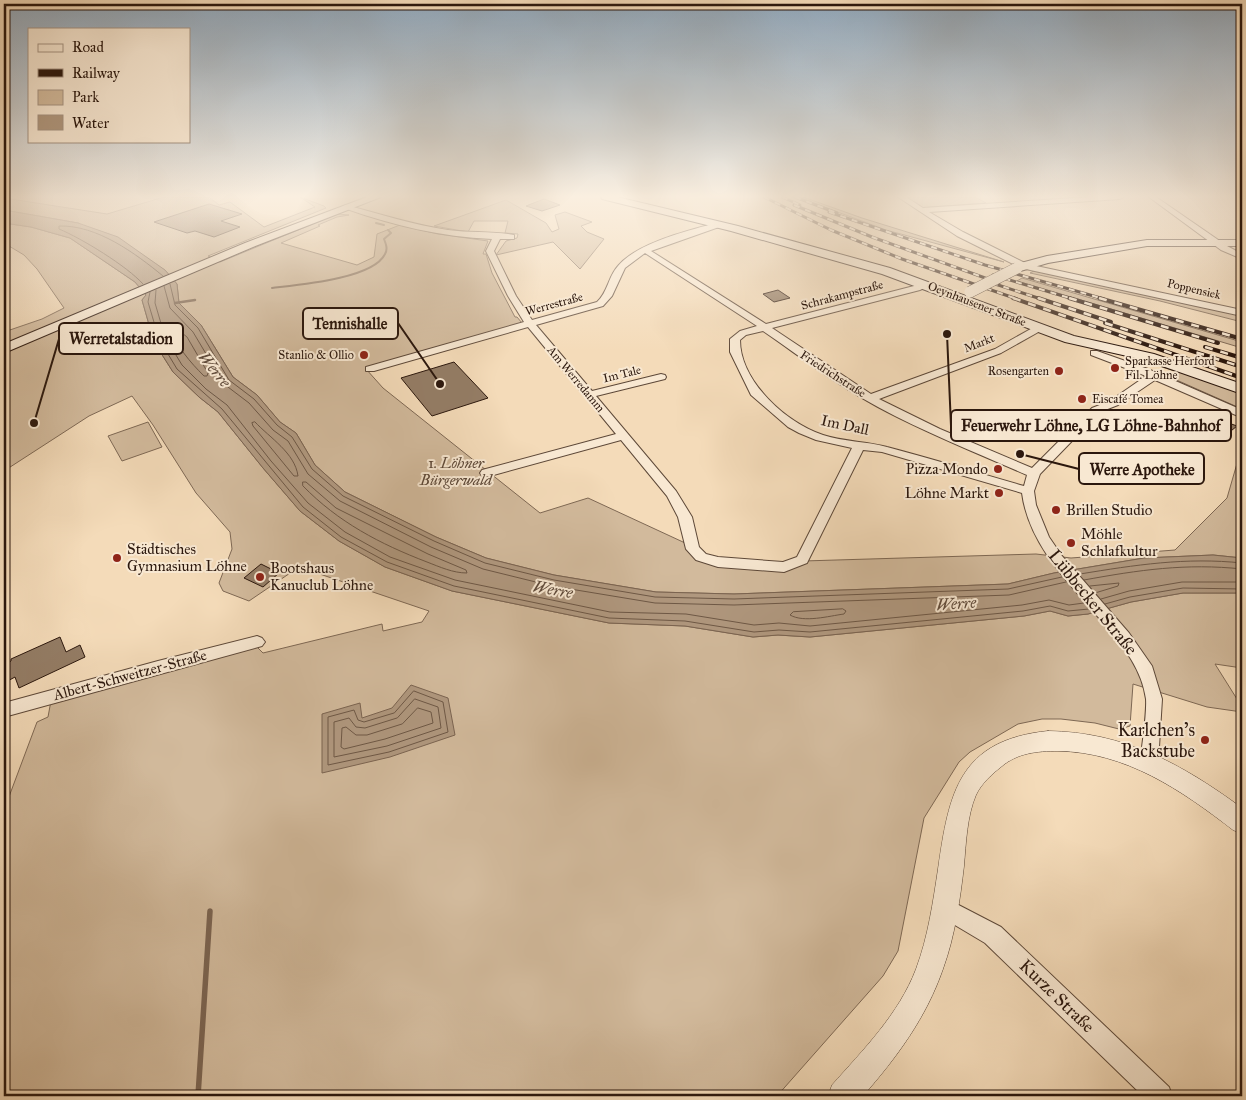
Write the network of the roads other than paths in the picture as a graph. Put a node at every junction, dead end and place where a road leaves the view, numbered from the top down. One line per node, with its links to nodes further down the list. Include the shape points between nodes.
1 (242, 248): 17 (main road)
2 (491, 248): 14 (street, Am Werredamm, via 512,296)
3 (651, 248): 8 (street, Werrestraße)
4 (806, 248): 11 (main road, Oeynhausener Straße)
5 (986, 248): 10 (street, Poppensiek)
6 (1123, 248): 10 (main road)
7 (1227, 248): 9 (street)
8 (646, 250): 14 (street, Werrestraße, via 631,257 616,272 609,296 600,304); 15 (street, Friedrichstraße)
9 (1242, 257)
10 (1020, 267): 12 (main road, bridge); 13 (street, Poppensiek)
11 (925, 284): 12 (main road, Oeynhausener Straße); 15 (street, Schrakampstraße)
12 (965, 294): 16 (main road, Oeynhausener Straße)
13 (1242, 313)
14 (530, 324): 19 (street, Werrestraße); 24 (street, Am Werredamm)
15 (764, 328): 25 (street, Friedrichstraße); 29 (street, Im Dall, via 743,333 734,344 755,393 803,431)
16 (1039, 328): 23 (main road, Oeynhausener Straße, via 1084,344 1149,356); 25 (street, Markt, via 993,352)
17 (4, 349)
18 (1094, 353): 20 (street)
19 (370, 369)
20 (1153, 376): 22 (street); 30 (street, via 1114,403 1096,410)
21 (661, 377): 24 (street, Im Tale)
22 (1188, 390): 26 (street); 27 (street, via 1186,398 1189,400)
23 (1242, 390)
24 (589, 395): 28 (street, Am Werredamm)
25 (870, 398): 30 (street, Friedrichstraße, via 936,431)
26 (1242, 414)
27 (1242, 424)
28 (622, 436): 29 (street, Am Werredamm, via 672,494 685,517 693,549 701,557 718,562 784,567 802,560); 31 (street)
29 (859, 446): 32 (street, Im Dall, via 883,449)
30 (1034, 472): 32 (street)
31 (486, 473)
32 (1028, 491): 35 (street, Lübbecker Straße, via 1043,538 1144,666 1154,700)
33 (257, 642): 34 (street, Albert-Schweitzer-Straße)
34 (4, 710)
35 (1149, 764): 36 (street, via 1182,780); 37 (street, via 1100,746 1074,741 1029,742 997,756 973,778 959,809)
36 (1242, 822)
37 (945, 908): 38 (street, via 925,983 912,1008 898,1031); 39 (street, Kurze Straße, via 993,934)
38 (843, 1096)
39 (1160, 1096)

